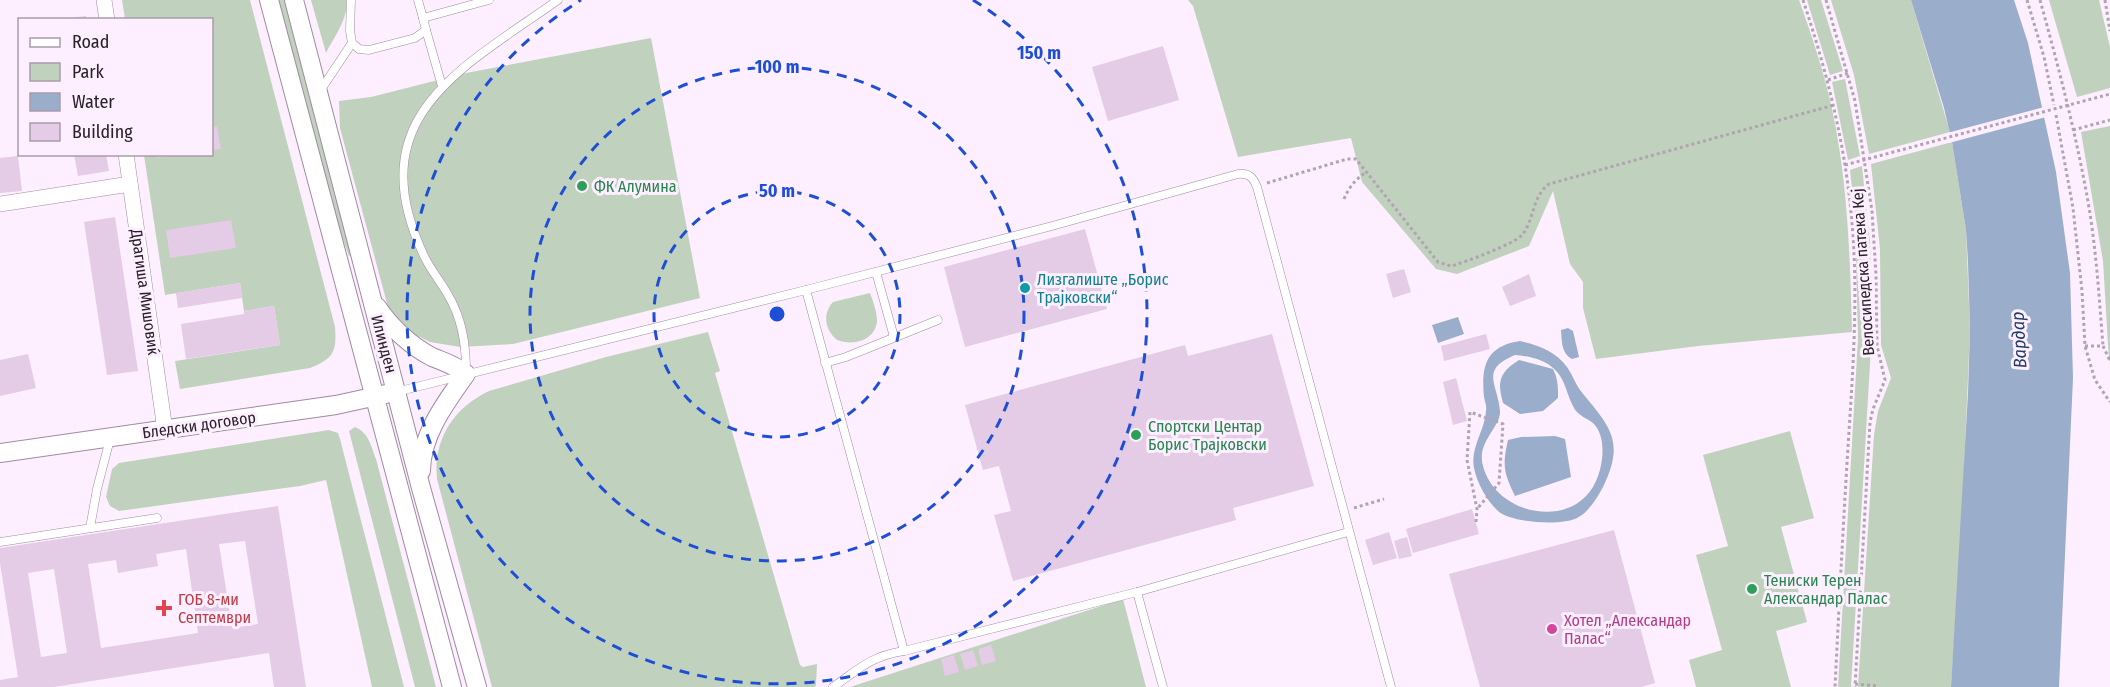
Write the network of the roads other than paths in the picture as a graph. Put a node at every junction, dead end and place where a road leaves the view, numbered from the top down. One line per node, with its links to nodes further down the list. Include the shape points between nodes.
1 (104, 0): 8 (street)
2 (269, 0): 25 (street, Илинден)
3 (294, 0): 13 (street, Илинден)
4 (351, 0): 11 (lane)
5 (418, 0): 9 (lane)
6 (489, 0): 9 (lane)
7 (558, 0): 12 (lane)
8 (107, 18)
9 (423, 18): 10 (lane)
10 (426, 30): 11 (lane, via 415,38 369,50); 12 (lane)
11 (352, 43): 13 (lane)
12 (442, 86): 23 (lane, via 420,114 412,132 405,161 405,192 419,244 459,319 466,349)
13 (320, 93): 19 (street, Илинден)
14 (126, 156): 15 (street, Драгиша Мишовиќ)
15 (130, 184): 16 (street); 26 (street, Драгиша Мишовиќ)
16 (0, 204)
17 (876, 272): 18 (lane); 21 (lane); 32 (lane, via 1238,174 1250,176 1257,187)
18 (806, 290): 22 (lane); 23 (lane)
19 (372, 297): 23 (street, via 382,315 406,339); 24 (street, Илинден)
20 (938, 320): 21 (lane)
21 (894, 337): 22 (lane)
22 (825, 363): 35 (lane)
23 (466, 374): 24 (lane); 29 (street, via 424,447)
24 (396, 392): 25 (street, Бледски договор); 29 (street, Илинден)
25 (375, 397): 26 (street, Бледски договор); 36 (street, Илинден)
26 (165, 430): 27 (street, Бледски договор)
27 (111, 438): 28 (street, Бледски договор); 31 (lane)
28 (0, 453)
29 (422, 488): 37 (street, Илинден)
30 (158, 518): 31 (lane)
31 (90, 528): 33 (lane)
32 (1348, 532): 34 (lane); 40 (lane)
33 (0, 542)
34 (1137, 592): 35 (lane); 39 (lane)
35 (904, 651): 38 (lane, via 870,660)
36 (452, 687)
37 (477, 687)
38 (833, 687)
39 (1162, 687)
40 (1391, 687)

